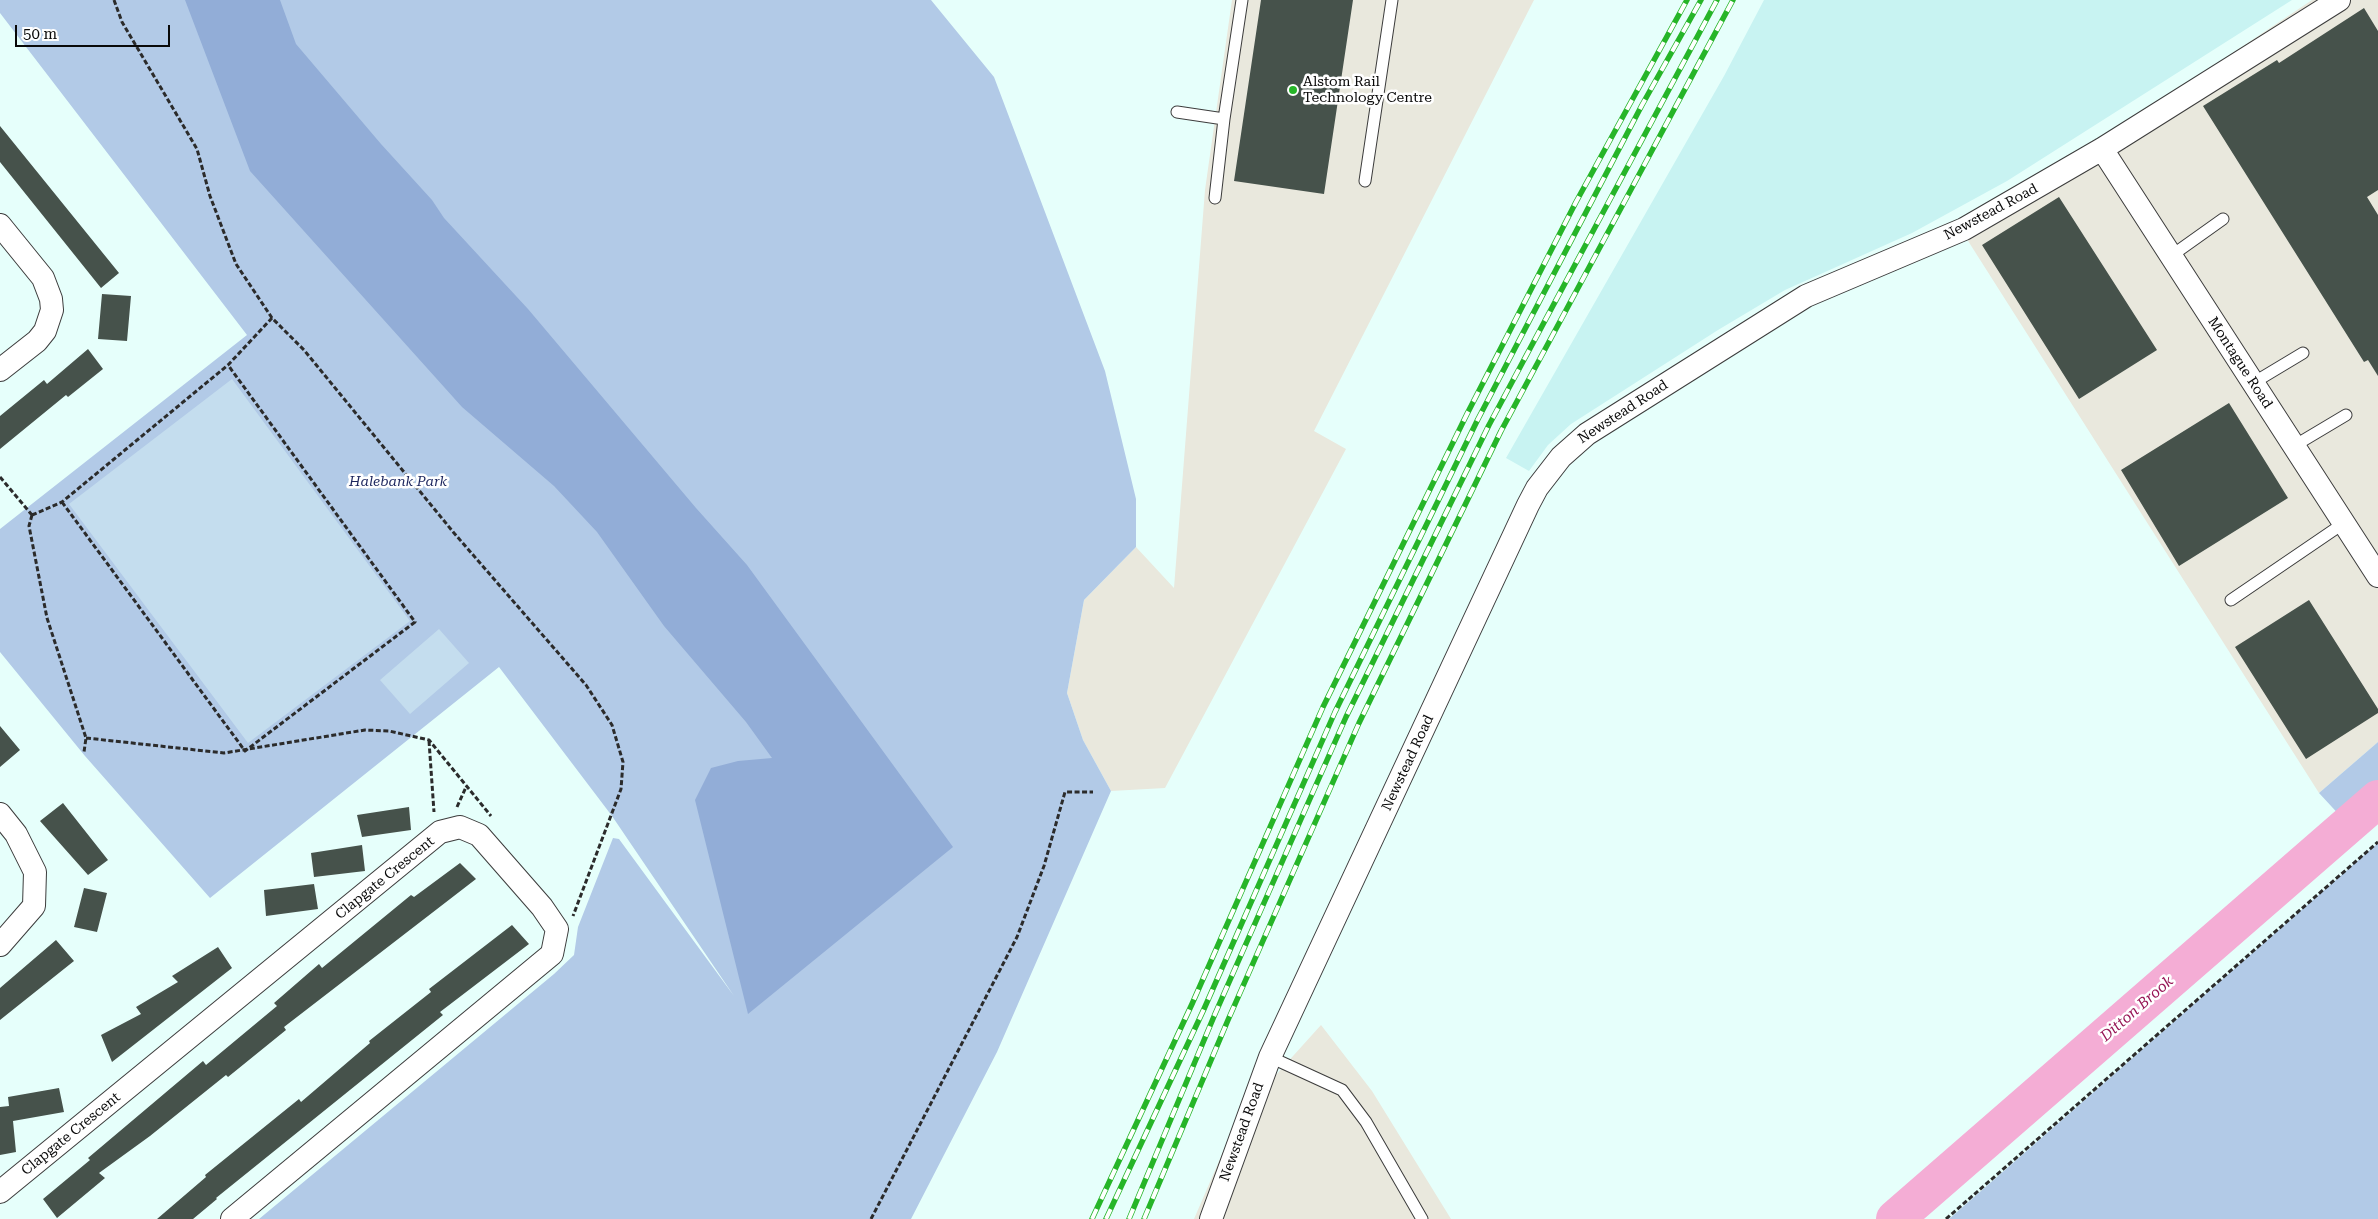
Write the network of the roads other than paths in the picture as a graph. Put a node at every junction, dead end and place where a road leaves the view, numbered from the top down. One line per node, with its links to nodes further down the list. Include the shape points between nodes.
1 (1242, 0): 5 (lane)
2 (1392, 0): 7 (lane)
3 (2339, 0): 6 (street, Newstead Road)
4 (1177, 112): 5 (lane)
5 (1224, 119): 8 (lane)
6 (2102, 149): 11 (street, Montague Road); 22 (street, Newstead Road, via 1964,229 1806,296 1587,434 1561,457 1528,505)
7 (1365, 181)
8 (1215, 198)
9 (2223, 219): 11 (lane)
10 (0, 225): 13 (street, via 43,278 52,305 50,320 37,341)
11 (2171, 256): 14 (street, Montague Road)
12 (2303, 353): 14 (lane)
13 (0, 370)
14 (2253, 384): 16 (street, Montague Road)
15 (2346, 415): 16 (lane)
16 (2294, 446): 17 (street, Montague Road)
17 (2344, 523): 18 (street, Montague Road); 19 (lane)
18 (2378, 576)
19 (2231, 600)
20 (0, 814): 21 (street, via 16,834 35,872 34,906)
21 (0, 945)
22 (1270, 1057): 25 (street, Newstead Road); 26 (lane, via 1342,1090 1366,1122)
23 (0, 1192): 24 (street, Clapgate Crescent, via 440,832 460,827 479,835 542,907 557,929 552,954)
24 (232, 1219)
25 (1211, 1219)
26 (1422, 1219)

